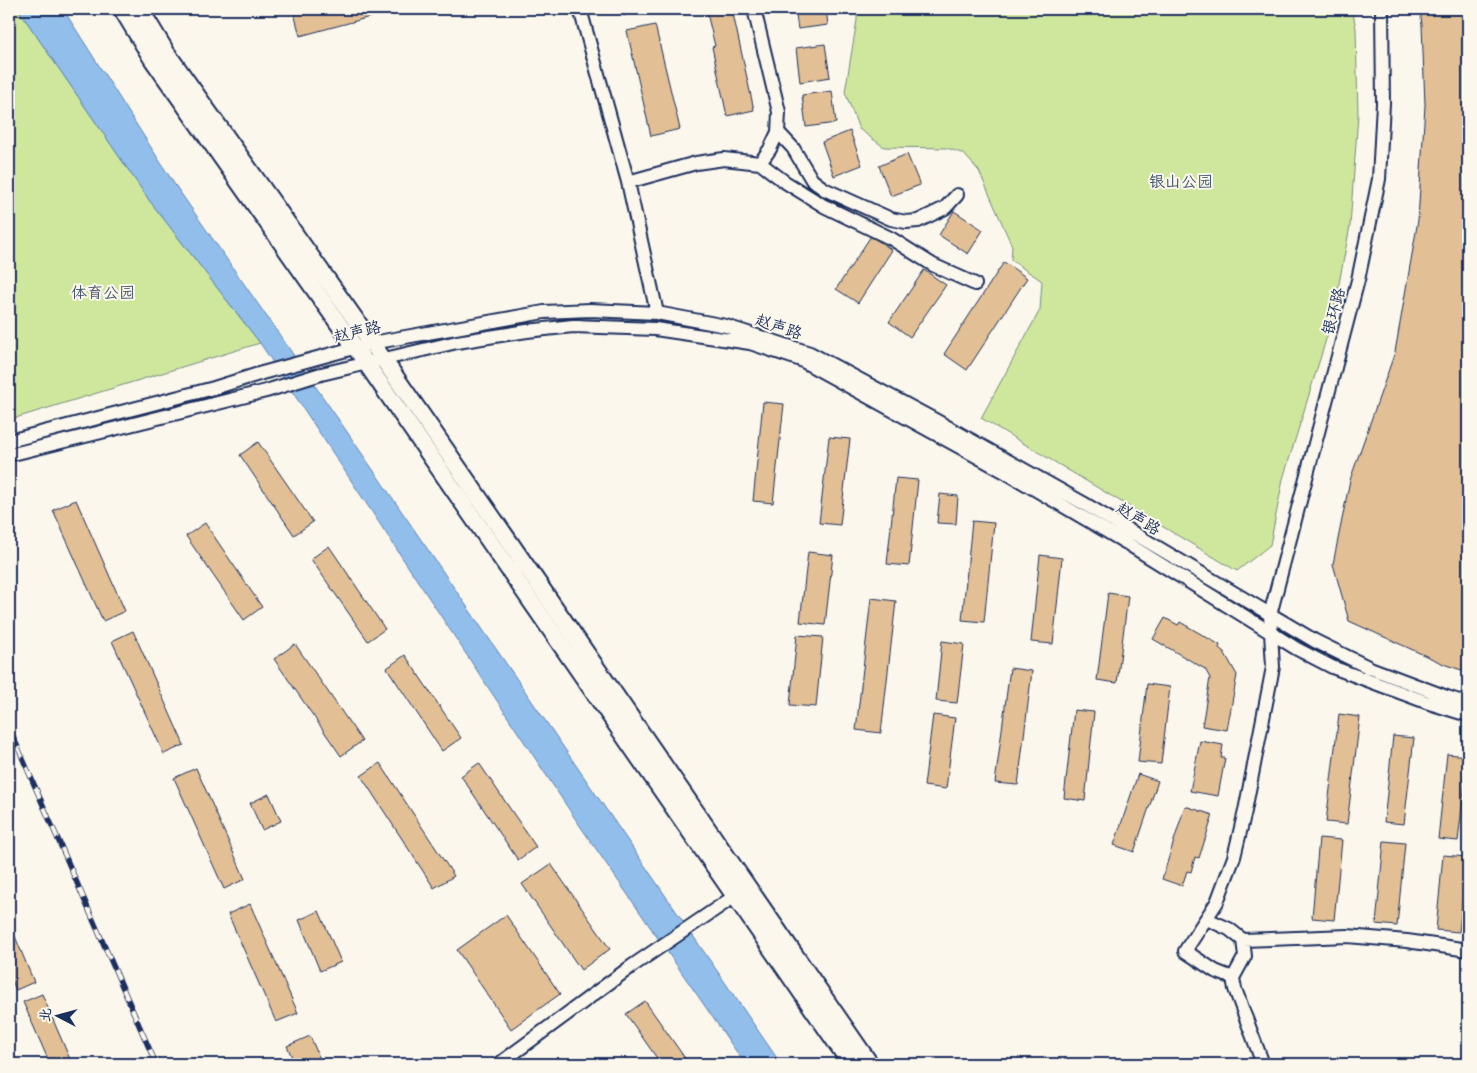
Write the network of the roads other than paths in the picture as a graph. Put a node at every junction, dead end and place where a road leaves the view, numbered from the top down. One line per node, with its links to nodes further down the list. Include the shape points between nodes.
1 (122, 9): 13 (main road, via 153,60)
2 (140, 9): 12 (main road, via 166,52)
3 (580, 9): 8 (street)
4 (754, 9): 6 (street, via 779,112)
5 (1382, 9): 18 (street, 银环路, via 1383,103 1379,179 1358,280)
6 (778, 132): 7 (street); 9 (street, via 793,148 812,180 824,189 891,219 918,221 945,208)
7 (760, 163): 8 (street, via 724,159 696,163); 10 (street, via 824,206)
8 (628, 182): 11 (street)
9 (957, 195)
10 (975, 284)
11 (657, 313): 12 (street, 赵声路, via 544,312); 18 (street, 赵声路, via 726,326 810,353 1083,503)
12 (372, 343): 13 (street, 赵声路); 14 (main road)
13 (355, 347): 15 (main road); 16 (street, 赵声路, via 214,388)
14 (383, 359): 15 (street); 19 (street, via 457,342 573,326 655,329 750,343 801,360 984,459); 29 (main road)
15 (366, 363): 17 (street); 22 (main road)
16 (9, 441)
17 (9, 455)
18 (1270, 615): 19 (street); 20 (street, 赵声路, via 1370,668)
19 (1272, 633): 21 (street, via 1332,666); 23 (street, via 1273,668 1245,811 1234,857 1217,902)
20 (1468, 704)
21 (1468, 715)
22 (735, 896): 27 (street); 28 (main road)
23 (1207, 918): 24 (street, via 1230,929); 26 (street, via 1185,951 1215,971)
24 (1243, 940): 25 (street, via 1347,936); 26 (street, via 1245,956)
25 (1468, 950)
26 (1233, 978): 30 (street)
27 (498, 1064)
28 (851, 1064)
29 (870, 1064)
30 (1263, 1064)

